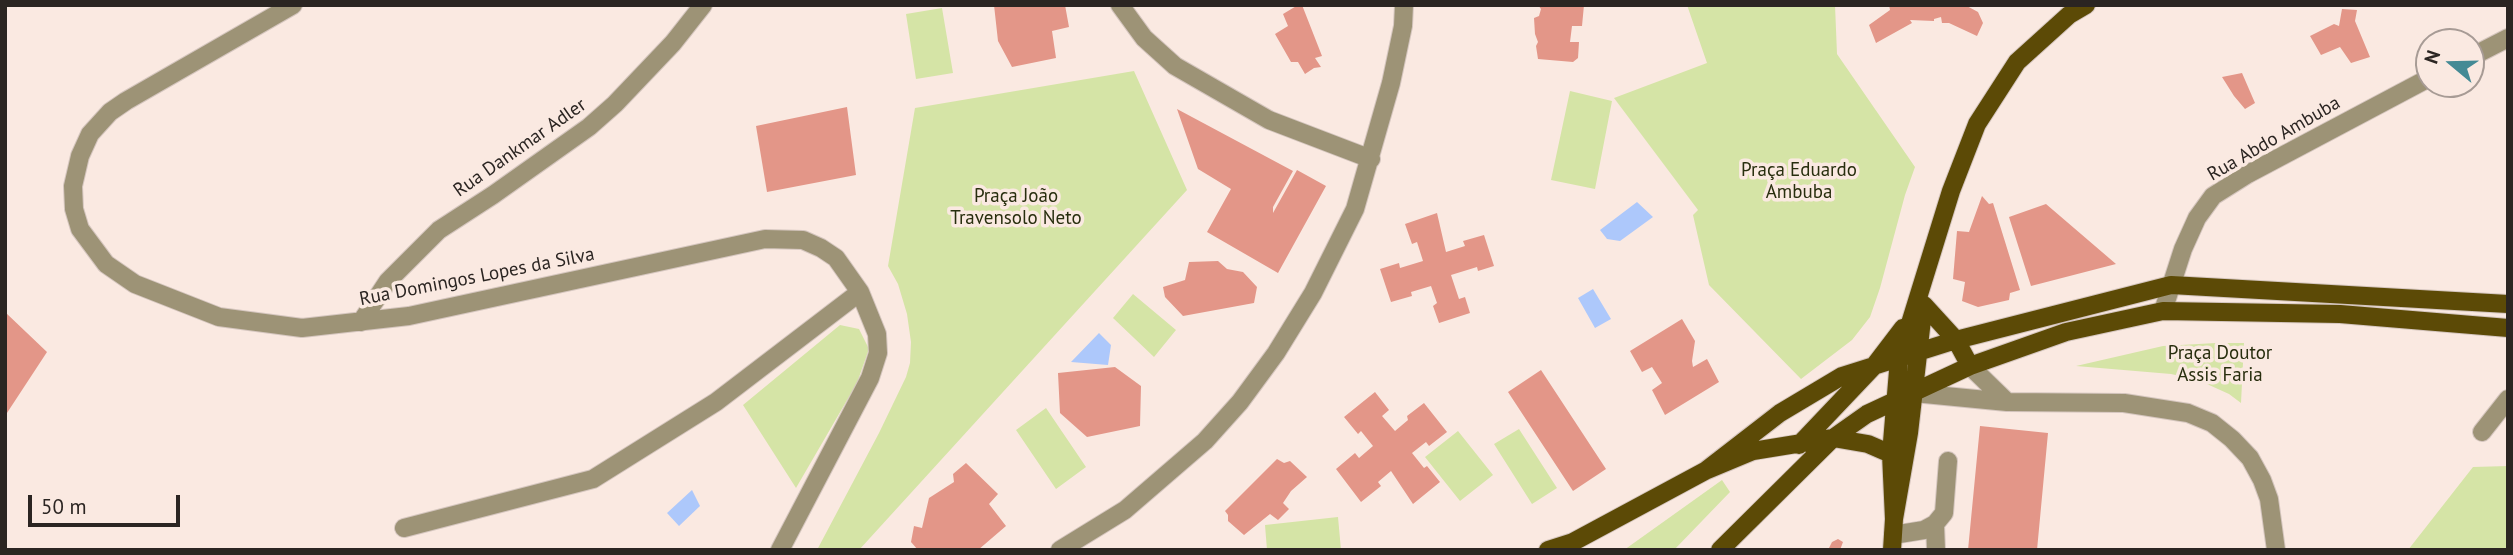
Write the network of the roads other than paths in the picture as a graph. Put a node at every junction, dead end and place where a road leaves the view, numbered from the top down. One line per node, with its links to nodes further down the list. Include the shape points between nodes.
1 (293, 5): 15 (street, Rua Domingos Lopes da Silva, via 110,112 90,134 80,156 74,209 80,229 106,264 135,284 182,304 219,317 302,328)
2 (704, 5): 15 (street, Rua Dankmar Adler, via 644,74 589,127 439,230 388,281)
3 (1120, 5): 9 (street, via 1144,38 1175,66 1269,120)
4 (1404, 5): 9 (street)
5 (2086, 5): 13 (main road, via 2068,15 2017,62 1976,124 1951,191)
6 (2508, 38): 7 (street)
7 (2485, 50)
8 (2415, 85): 10 (street, Rua Abdo Ambuba, via 2213,196 2197,218)
9 (1371, 159): 37 (street, via 1355,209 1313,293 1240,402 1205,441 1125,510)
10 (2171, 285): 12 (main road); 14 (street, Rua Abdo Ambuba); 17 (main road)
11 (860, 292): 15 (street, Rua Domingos Lopes da Silva, via 836,258 821,248 803,240 765,239 409,316); 34 (street, via 716,402 593,479); 36 (street, Rua Domingos Lopes da Silva, via 877,334 878,353 870,377)
12 (2508, 304)
13 (1920, 308): 17 (main road); 18 (main road); 19 (main road); 20 (main road)
14 (2164, 311): 16 (main road, via 2340,314); 21 (main road, via 2066,332)
15 (361, 322)
16 (2508, 328)
17 (1956, 340): 18 (main road); 21 (main road)
18 (1918, 352): 19 (main road); 22 (main road)
19 (1899, 359): 20 (main road); 24 (main road)
20 (1874, 366): 28 (main road); 31 (main road, via 1842,376 1780,413)
21 (1970, 366): 22 (main road); 25 (street)
22 (1914, 393): 24 (main road); 25 (street); 35 (main road)
23 (2508, 399): 26 (street)
24 (1894, 400): 27 (main road); 29 (main road)
25 (2007, 402): 41 (street, via 2124,403 2188,413 2212,423 2250,458 2262,480 2270,499)
26 (2482, 432)
27 (1833, 438): 28 (main road); 29 (main road, via 1868,444); 32 (main road)
28 (1798, 445): 31 (main road, via 1753,451); 32 (main road)
29 (1891, 454): 35 (main road)
30 (1948, 461): 33 (street, via 1944,513)
31 (1705, 471): 38 (main road, via 1573,542)
32 (1778, 489): 39 (main road)
33 (1935, 524): 35 (street); 40 (street)
34 (404, 528)
35 (1893, 534)
36 (780, 550)
37 (1060, 550)
38 (1548, 550)
39 (1720, 550)
40 (1936, 550)
41 (2276, 550)

